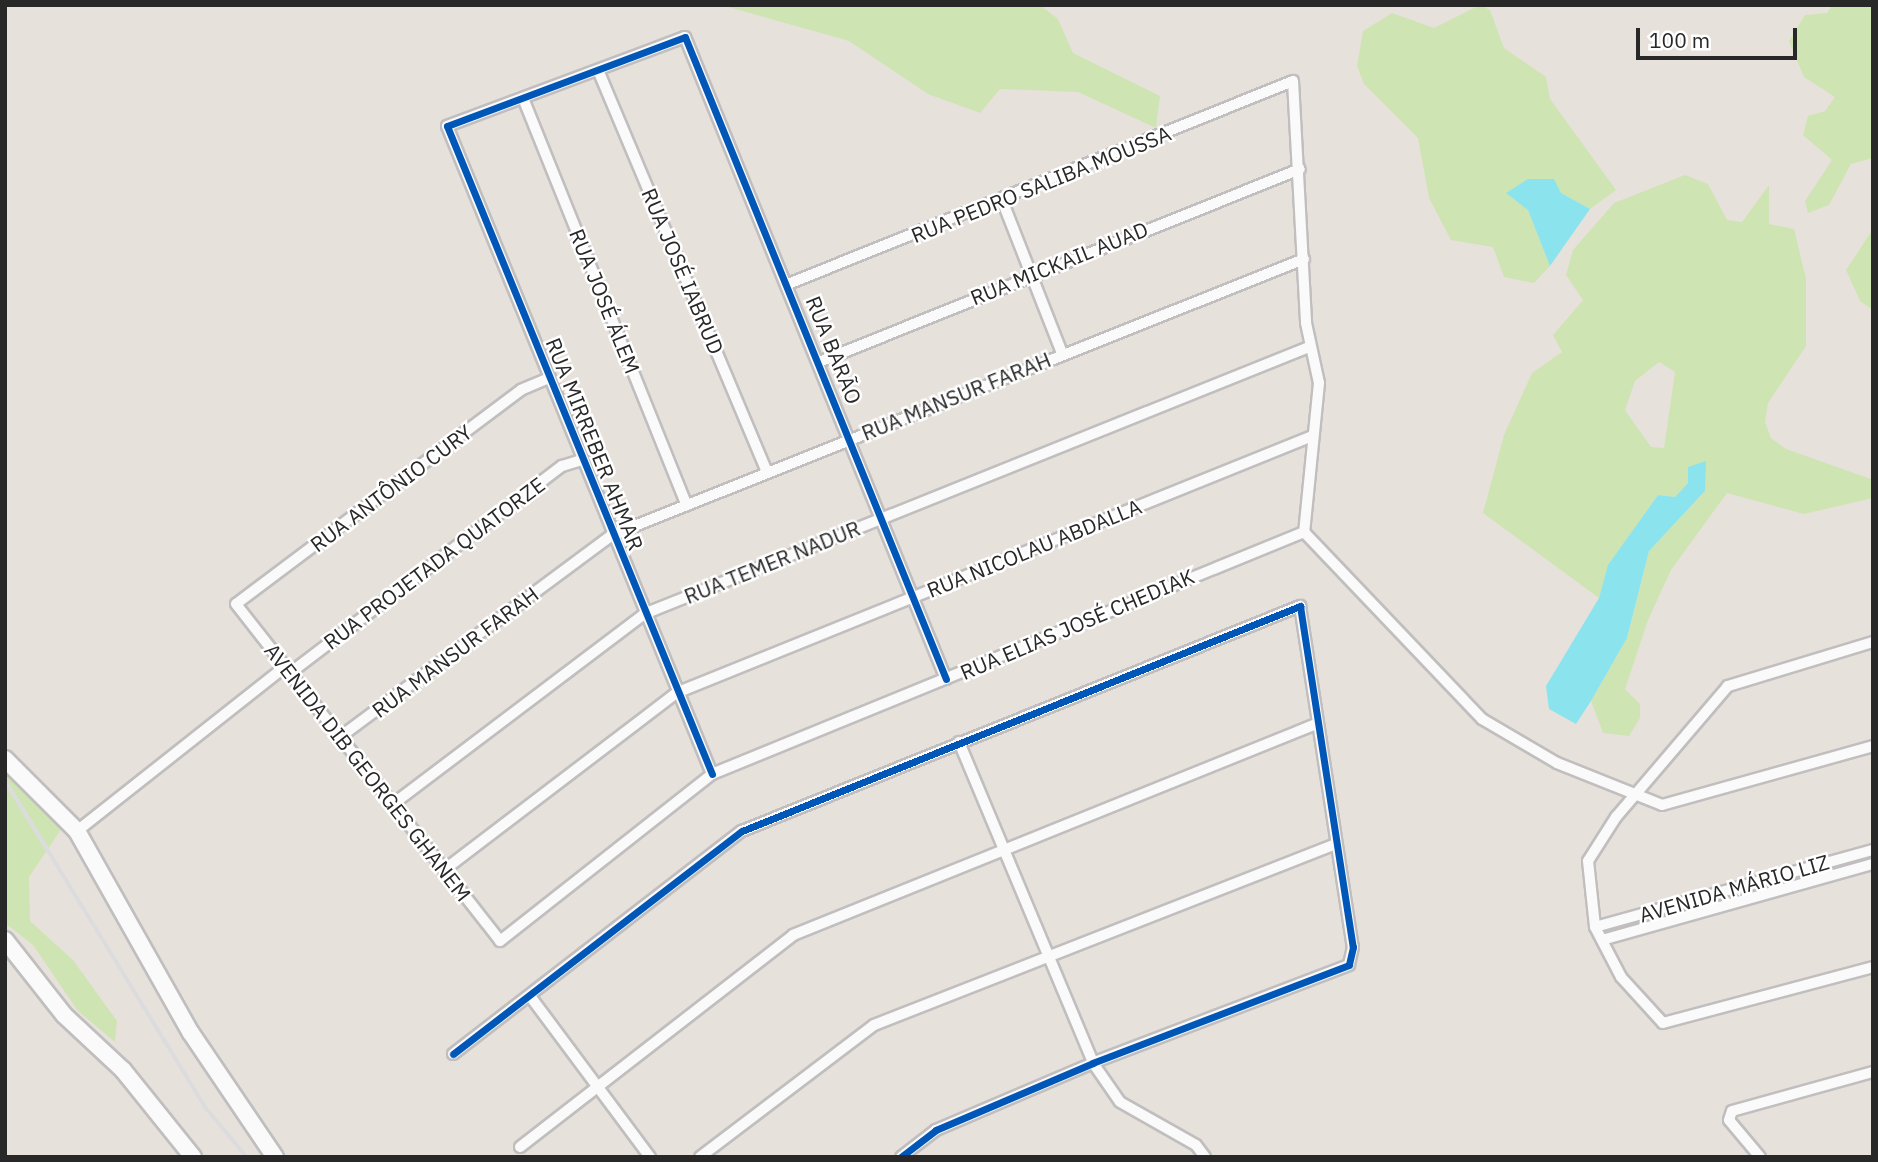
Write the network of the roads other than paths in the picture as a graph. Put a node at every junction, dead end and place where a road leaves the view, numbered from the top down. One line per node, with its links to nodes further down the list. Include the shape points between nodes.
1 (598, 70): 2 (street); 7 (street, RUA BARÃO, via 685,37); 15 (street, RUA JOSÉ IABRUD)
2 (523, 98): 11 (street, RUA MIRREBER AHMAR, via 447,127); 16 (street, RUA JOSÉ ÁLEM)
3 (1300, 169): 4 (street, RUA PEDRO SALIBA MOUSSA, via 1293,81); 5 (street); 6 (street, RUA MICKAIL AUAD)
4 (1002, 200): 6 (street); 7 (street, RUA PEDRO SALIBA MOUSSA)
5 (1304, 259): 8 (street); 9 (street, RUA MANSUR FARAH)
6 (1031, 273): 9 (street); 10 (street, RUA MICKAIL AUAD)
7 (788, 284): 10 (street, RUA BARÃO)
8 (1310, 346): 12 (street, via 1319,383); 17 (street, RUA TEMER NADUR)
9 (1062, 353): 13 (street, RUA MANSUR FARAH)
10 (819, 362): 13 (street, RUA BARÃO)
11 (549, 378): 14 (street, RUA MIRREBER AHMAR); 21 (street, RUA ANTÔNIO CURY, via 521,390)
12 (1312, 436): 18 (street); 20 (street, RUA NICOLAU ABDALLA)
13 (850, 439): 15 (street, RUA MANSUR FARAH); 17 (street, RUA BARÃO)
14 (582, 460): 19 (street, RUA MIRREBER AHMAR); 24 (street, RUA PROJETADA QUATORZE, via 562,466)
15 (767, 473): 16 (street, RUA MANSUR FARAH)
16 (687, 505): 19 (street, RUA MANSUR FARAH)
17 (881, 517): 20 (street, RUA BARÃO); 22 (street, RUA TEMER NADUR)
18 (1304, 532): 25 (street, RUA ELIAS JOSÉ CHEDIAK); 33 (street, via 1482,719 1557,763)
19 (612, 535): 22 (street, RUA MIRREBER AHMAR); 28 (street, RUA MANSUR FARAH)
20 (913, 596): 25 (street, RUA BARÃO); 26 (street, RUA NICOLAU ABDALLA)
21 (236, 604): 24 (street, AVENIDA DIB GEORGES GHANEM)
22 (644, 614): 26 (street, RUA MIRREBER AHMAR); 34 (street, RUA TEMER NADUR)
23 (1873, 642): 33 (street, via 1728,686)
24 (287, 670): 28 (street, AVENIDA DIB GEORGES GHANEM); 35 (street, RUA PROJETADA QUATORZE)
25 (946, 679): 32 (street, RUA ELIAS JOSÉ CHEDIAK)
26 (676, 693): 32 (street, RUA MIRREBER AHMAR); 40 (street, RUA NICOLAU ABDALLA)
27 (1316, 724): 29 (street, via 1300,606); 36 (street); 37 (street)
28 (340, 737): 34 (street, AVENIDA DIB GEORGES GHANEM)
29 (959, 742): 37 (street); 47 (street, via 742,831)
30 (1873, 746): 33 (street, via 1662,805)
31 (5, 759): 35 (street)
32 (712, 774): 44 (street, RUA ELIAS JOSÉ CHEDIAK)
33 (1636, 795): 41 (street, via 1588,861)
34 (393, 804): 40 (street, AVENIDA DIB GEORGES GHANEM)
35 (77, 831): 54 (street, via 191,1033)
36 (1335, 844): 45 (street); 49 (street, via 1353,947 1349,965)
37 (1003, 846): 45 (street); 51 (street, via 793,935)
38 (1873, 850): 41 (street, AVENIDA MÁRIO LIZ)
39 (1873, 864): 43 (street, AVENIDA MÁRIO LIZ)
40 (444, 870): 44 (street, AVENIDA DIB GEORGES GHANEM)
41 (1595, 927): 43 (street)
42 (5, 940): 53 (street, via 64,1015 123,1070)
43 (1602, 940): 46 (street, via 1621,977 1663,1023)
44 (500, 941)
45 (1044, 955): 49 (street); 56 (street, via 874,1025)
46 (1873, 967)
47 (530, 996): 48 (street); 51 (street)
48 (453, 1054)
49 (1093, 1063): 57 (street, via 936,1130); 58 (street, via 1120,1102 1196,1145)
50 (1873, 1072): 59 (street, via 1730,1116)
51 (594, 1085): 52 (street); 55 (street)
52 (520, 1147)
53 (193, 1157)
54 (275, 1157)
55 (650, 1157)
56 (700, 1157)
57 (901, 1157)
58 (1205, 1157)
59 (1760, 1157)

